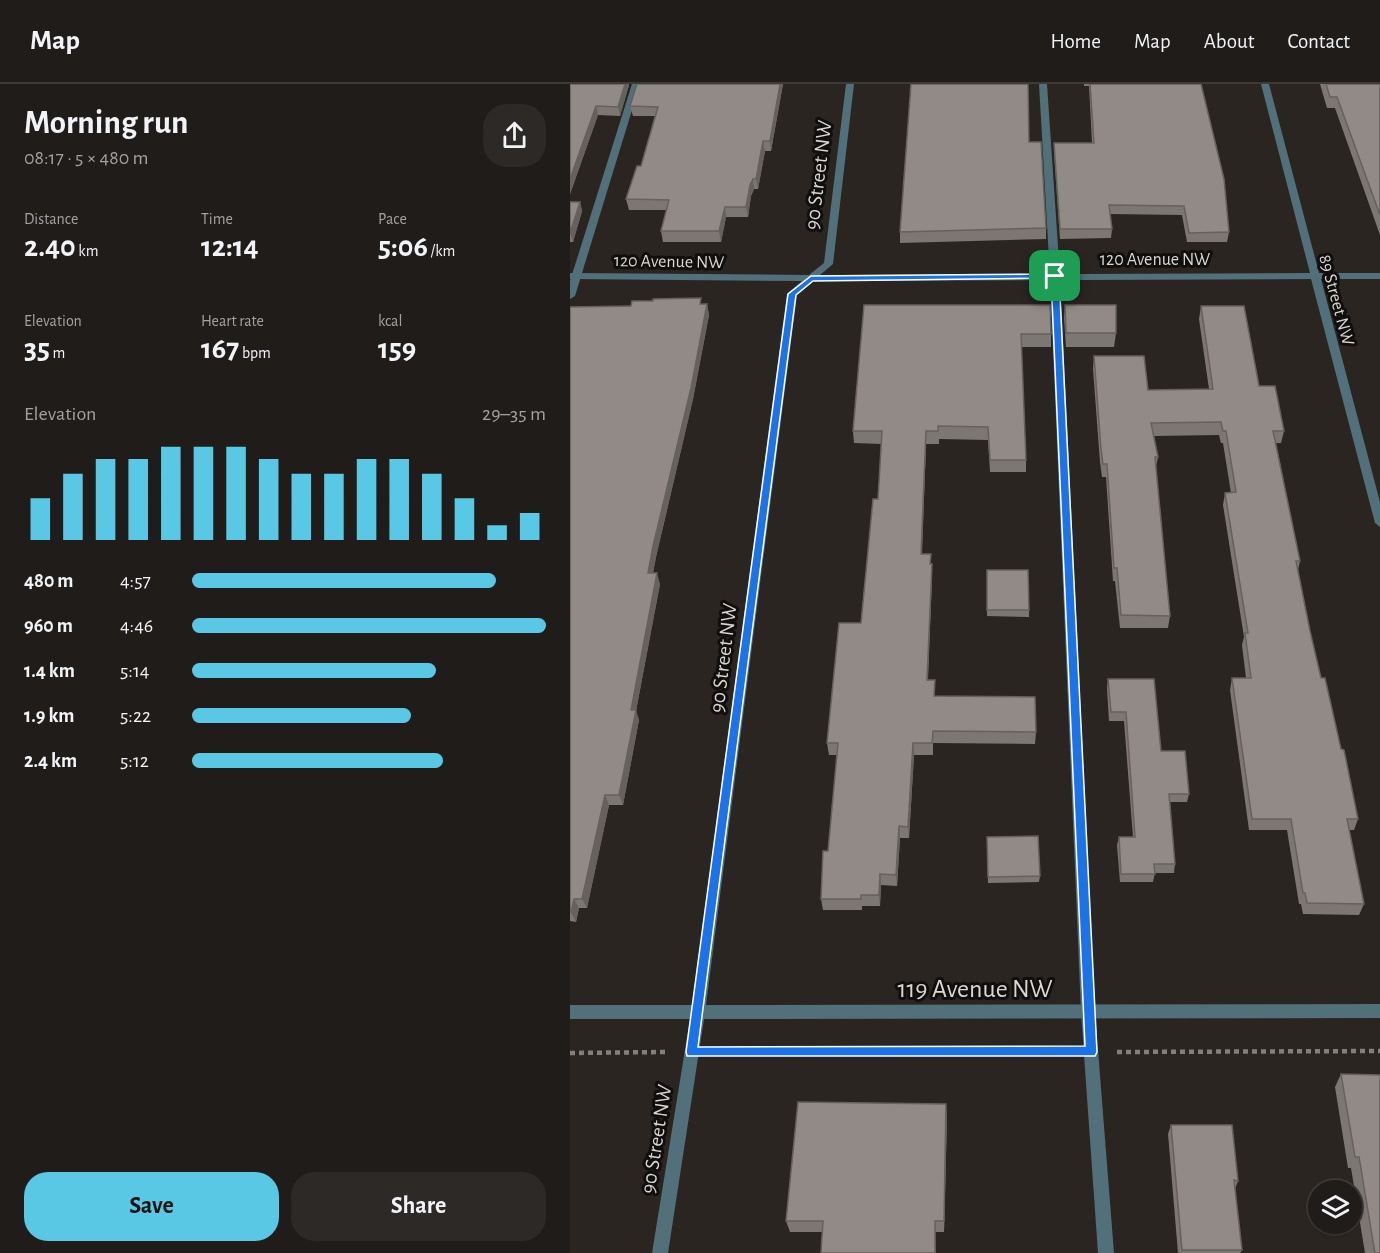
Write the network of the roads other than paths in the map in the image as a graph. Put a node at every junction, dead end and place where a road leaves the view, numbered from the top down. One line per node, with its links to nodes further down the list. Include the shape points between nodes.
1 (636, 84): 6 (street)
2 (850, 84): 9 (street, 90 Street NW, via 828,264)
3 (1043, 84): 7 (street)
4 (1265, 84): 5 (street, 89 Street NW)
5 (1313, 275): 7 (street, 120 Avenue NW); 8 (street, 120 Avenue NW); 11 (street, 89 Street NW)
6 (573, 276): 9 (street, 120 Avenue NW); 10 (street)
7 (1055, 276): 9 (street, 120 Avenue NW); 15 (street)
8 (1380, 276)
9 (811, 279): 14 (street, 90 Street NW, via 792,294)
10 (570, 296)
11 (1380, 524)
12 (1380, 1011): 15 (street, 119 Avenue NW)
13 (570, 1012): 14 (street, 119 Avenue NW)
14 (698, 1012): 15 (street, 119 Avenue NW); 16 (street, 90 Street NW)
15 (1088, 1012): 17 (street)
16 (660, 1253)
17 (1106, 1253)

